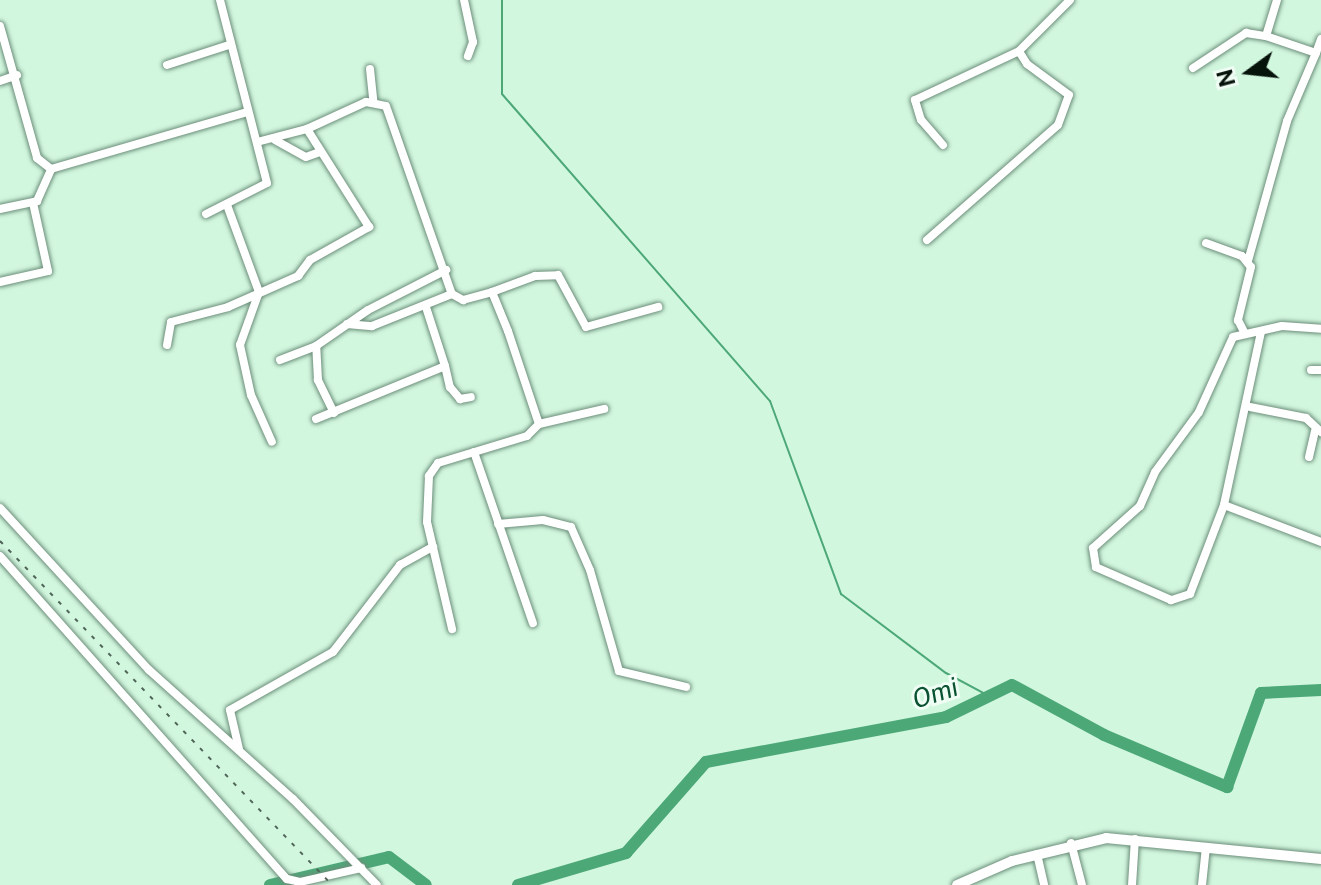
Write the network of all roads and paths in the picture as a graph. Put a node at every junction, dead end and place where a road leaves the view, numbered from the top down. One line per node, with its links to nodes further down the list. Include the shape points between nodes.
1 (220, 0): 8 (street)
2 (464, 0): 11 (street, via 473,42)
3 (1070, 0): 9 (street)
4 (1277, 0): 6 (street)
5 (0, 26): 15 (street)
6 (1266, 36): 10 (street); 13 (street, via 1246,33)
7 (1320, 37): 10 (street)
8 (229, 45): 12 (street); 18 (street)
9 (1019, 51): 22 (street, via 915,100 921,120); 29 (street, via 1027,64 1069,95 1058,125)
10 (1316, 53): 31 (street, via 1287,121)
11 (468, 56)
12 (167, 65)
13 (1193, 68)
14 (370, 69): 17 (street)
15 (17, 75): 16 (street); 24 (street, via 37,158)
16 (0, 81)
17 (373, 100): 19 (street); 32 (street, via 392,115)
18 (247, 112): 21 (street); 24 (street)
19 (307, 129): 20 (street); 23 (street)
20 (275, 140): 21 (street); 23 (street, via 306,157)
21 (257, 142): 26 (street, via 267,183)
22 (943, 145)
23 (320, 152): 34 (street, via 369,227 310,260 298,276)
24 (51, 169): 25 (street)
25 (33, 203): 27 (street); 33 (street, via 48,271)
26 (227, 205): 28 (street); 34 (street)
27 (0, 209)
28 (206, 214)
29 (927, 240)
30 (1206, 243): 31 (street)
31 (1248, 261): 41 (street, via 1252,278 1238,320)
32 (446, 270): 36 (street); 39 (street)
33 (0, 282)
34 (259, 292): 43 (street, via 175,320); 56 (street, via 240,345 251,395)
35 (492, 292): 36 (street, via 463,300); 38 (street, via 535,276 558,275 586,327); 54 (street)
36 (452, 294): 37 (street)
37 (426, 307): 39 (street, via 372,326); 46 (street)
38 (658, 307)
39 (347, 324): 44 (street)
40 (1321, 329): 42 (street)
41 (1244, 332): 42 (street); 59 (street, via 1228,343 1199,412 1155,472 1140,506 1100,538 1093,561 1171,600 1190,594)
42 (1261, 332): 50 (street)
43 (167, 345)
44 (316, 346): 45 (street); 52 (street, via 316,371)
45 (280, 360)
46 (445, 366): 49 (street, via 460,399); 52 (street)
47 (1311, 370): 48 (street)
48 (1321, 370)
49 (471, 397)
50 (1250, 407): 55 (street, via 1306,418); 59 (street)
51 (604, 409): 54 (street)
52 (334, 413): 53 (street)
53 (316, 419)
54 (539, 424): 57 (street, via 527,436)
55 (1318, 431): 58 (street)
56 (272, 442)
57 (474, 452): 61 (street); 63 (street, via 432,469 427,522)
58 (1309, 457)
59 (1224, 505): 62 (street)
60 (0, 508): 68 (street, via 149,670)
61 (498, 524): 65 (street); 67 (street, via 543,520 571,527 590,570 619,671)
62 (1321, 542)
63 (433, 547): 66 (street); 68 (street, via 400,565 333,652 230,710)
64 (0, 556): 74 (street, via 287,879 300,882)
65 (533, 623)
66 (452, 629)
67 (686, 687)
68 (240, 752): 74 (street)
69 (1135, 839): 70 (main road); 71 (main road); 79 (street)
70 (1071, 843): 72 (main road); 78 (street)
71 (1206, 849): 73 (main road); 80 (street)
72 (1037, 854): 76 (main road); 77 (street)
73 (1321, 859)
74 (361, 868): 75 (street)
75 (377, 885)
76 (957, 885)
77 (1044, 885)
78 (1082, 885)
79 (1132, 885)
80 (1202, 885)

